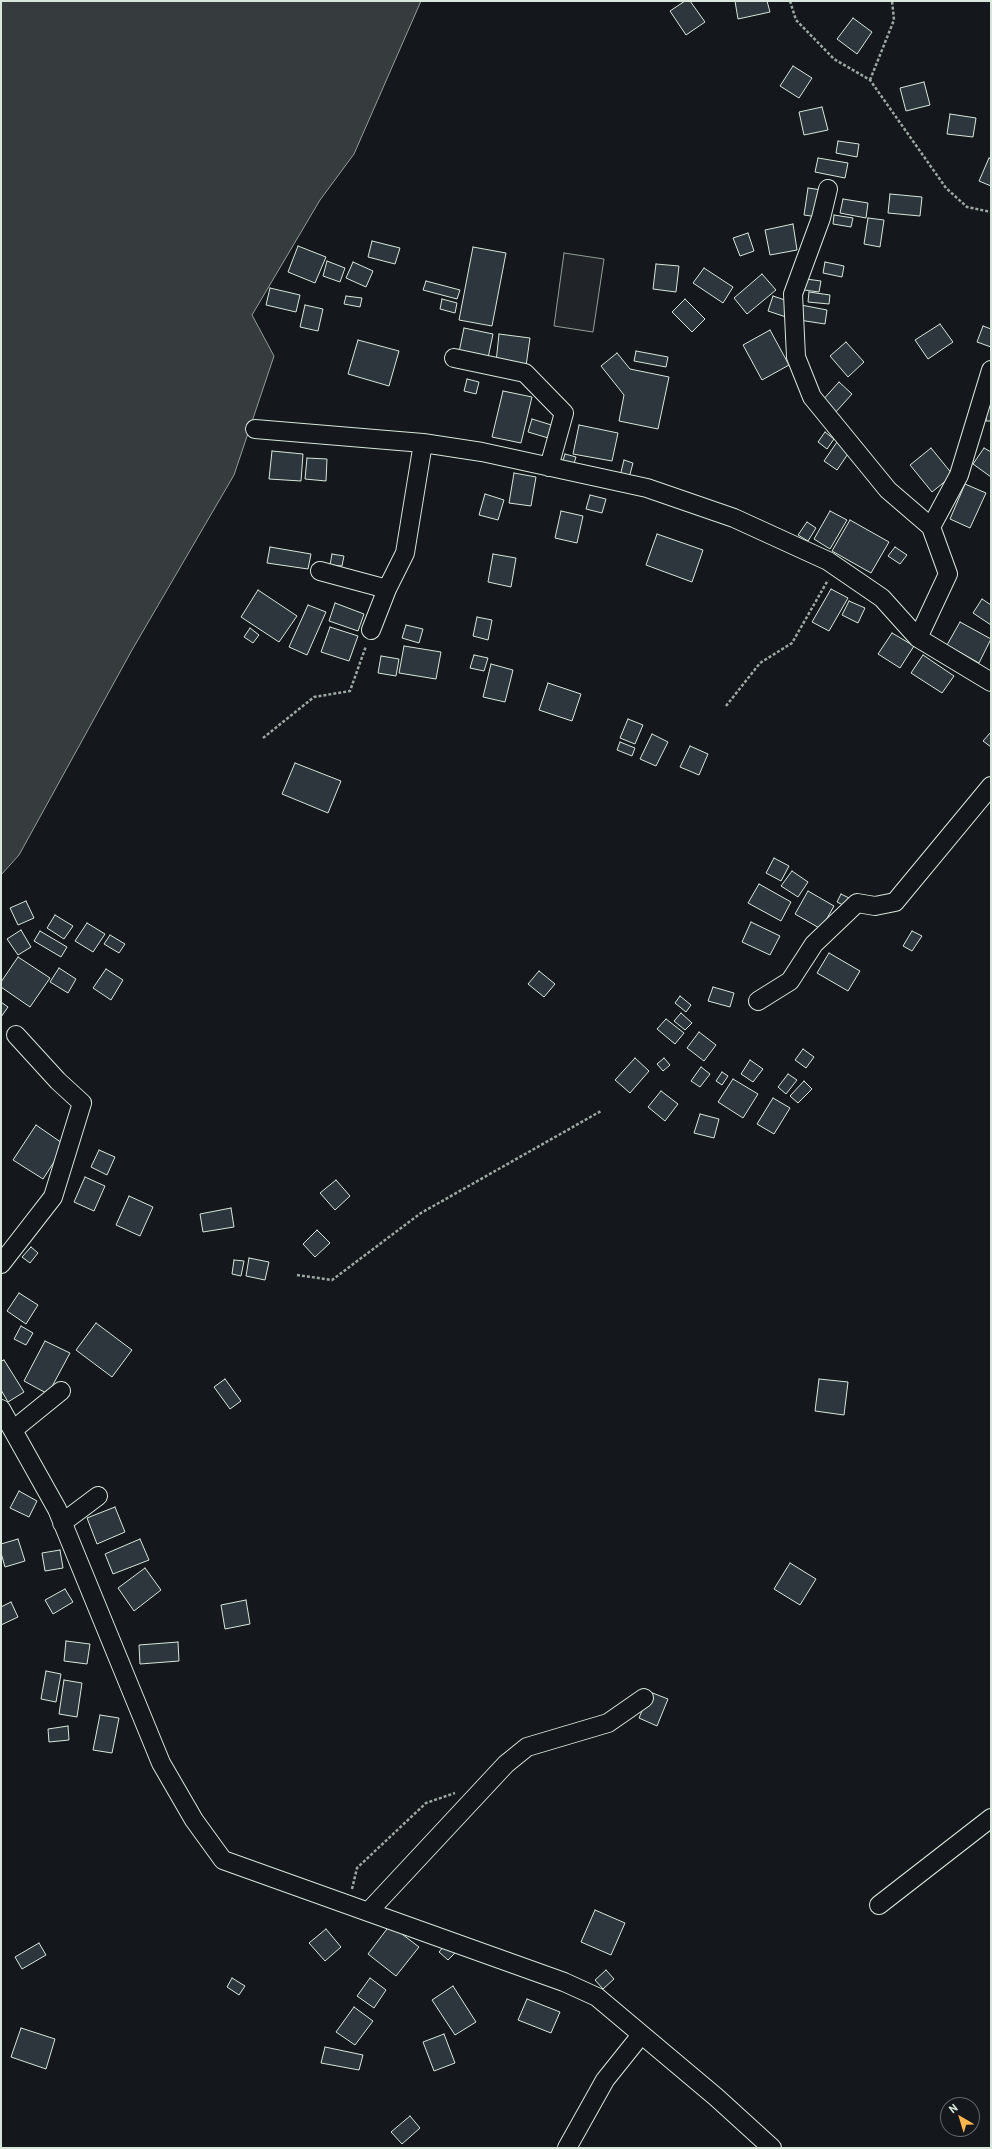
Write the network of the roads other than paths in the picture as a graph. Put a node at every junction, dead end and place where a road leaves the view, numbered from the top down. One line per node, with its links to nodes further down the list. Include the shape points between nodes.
1 (828, 189): 7 (street, via 821,218 793,294 796,357 812,397 888,490)
2 (454, 358): 6 (street, via 525,374 564,413)
3 (991, 370): 7 (street, via 959,476)
4 (254, 429): 5 (street)
5 (423, 443): 6 (street, via 482,452); 9 (street, via 405,554)
6 (549, 467): 11 (street, via 647,488 734,518 836,566 882,598)
7 (931, 527): 11 (street, via 948,574)
8 (320, 571): 9 (street)
9 (387, 588): 10 (street)
10 (371, 630)
11 (918, 638): 12 (street)
12 (991, 682)
13 (991, 786): 14 (street, via 895,902 875,906 857,903 814,944 790,981)
14 (758, 1001)
15 (16, 1035): 16 (street, via 82,1103 53,1197)
16 (1, 1264)
17 (61, 1391): 19 (street)
18 (1, 1409): 19 (street)
19 (13, 1430): 21 (street)
20 (98, 1496): 21 (street)
21 (62, 1523): 25 (street, via 161,1763 194,1820 223,1860)
22 (644, 1698): 25 (street, via 608,1723 527,1747 506,1764)
23 (991, 1818): 24 (street)
24 (879, 1905)
25 (369, 1911): 26 (street, via 564,1982 596,1998)
26 (641, 2035): 27 (street, via 605,2080); 28 (street)
27 (567, 2148)
28 (772, 2148)

